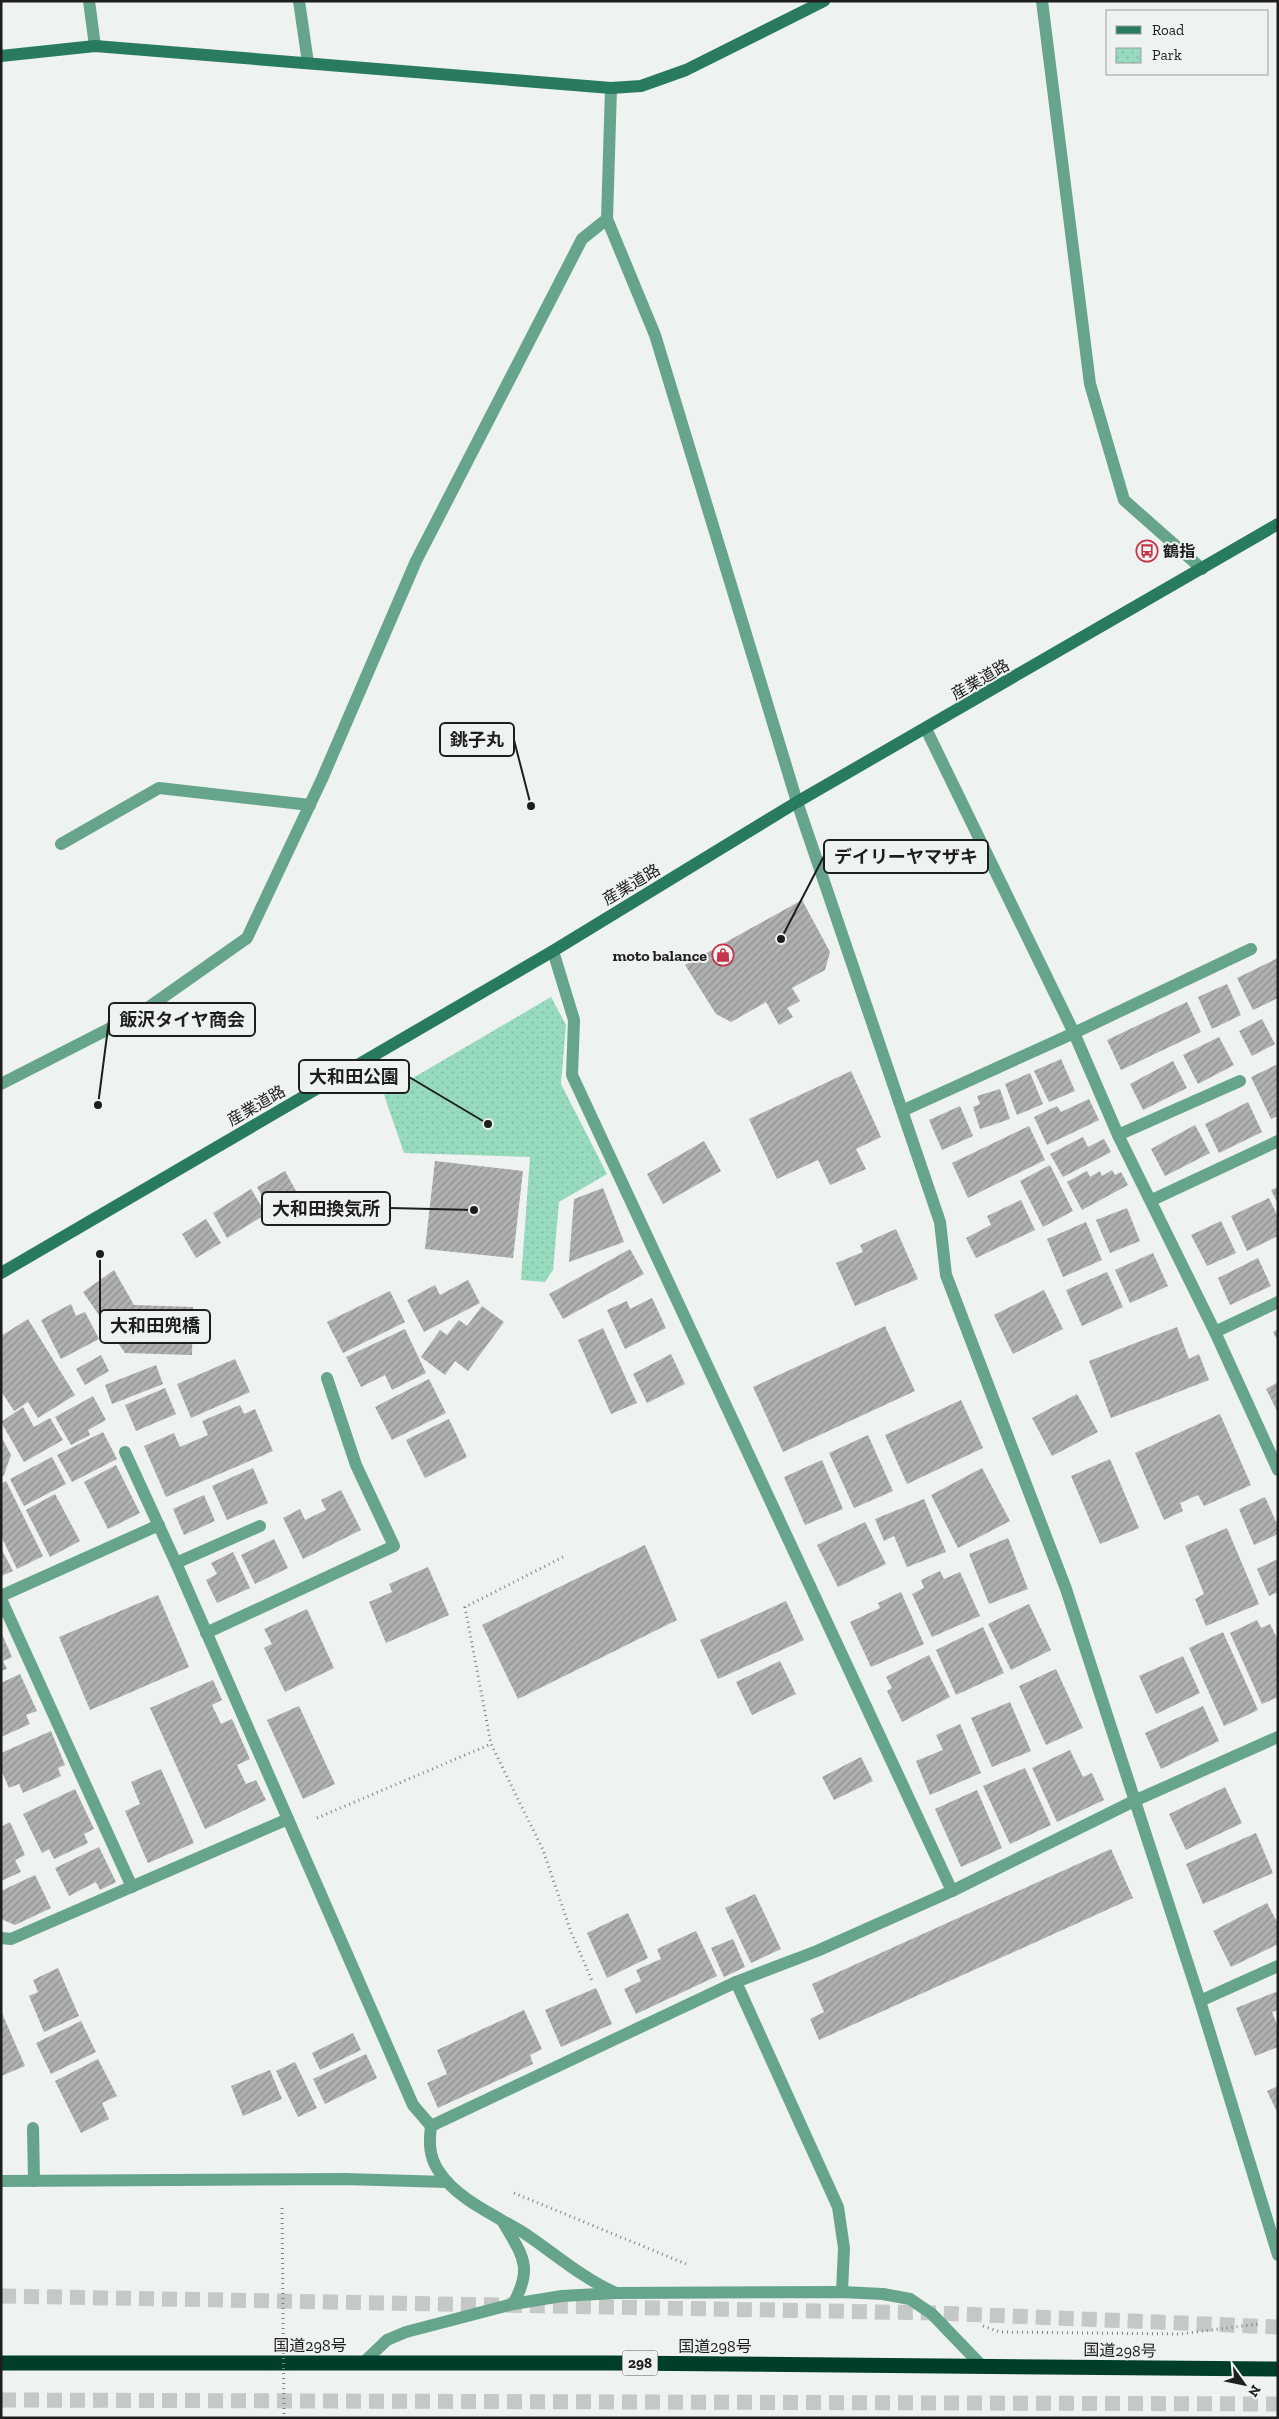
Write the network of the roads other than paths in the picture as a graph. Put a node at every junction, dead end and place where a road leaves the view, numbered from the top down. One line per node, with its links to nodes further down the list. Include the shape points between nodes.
1 (88, 1): 5 (street)
2 (299, 1): 7 (street)
3 (824, 1): 8 (main road, via 686,70 641,86)
4 (1042, 1): 11 (street, via 1090,384 1124,500)
5 (95, 46): 6 (main road); 7 (main road)
6 (1, 56)
7 (308, 63): 8 (main road)
8 (610, 88): 9 (street)
9 (607, 220): 13 (street, via 655,335); 14 (street, via 582,239 416,561)
10 (1278, 524): 11 (main road, 産業道路)
11 (1202, 569): 12 (main road, 産業道路)
12 (926, 729): 13 (main road, 産業道路); 18 (street)
13 (797, 802): 17 (main road, 産業道路); 21 (street)
14 (310, 804): 15 (street, via 159,788); 20 (street, via 247,938 142,1012)
15 (61, 844)
16 (1251, 949): 18 (street)
17 (553, 951): 25 (main road, 産業道路); 41 (street, via 574,1020 572,1075)
18 (1074, 1033): 21 (street); 22 (street)
19 (1240, 1081): 22 (street)
20 (1, 1084)
21 (904, 1110): 38 (street, via 940,1222 946,1275 1066,1589)
22 (1118, 1136): 24 (street)
23 (1278, 1141): 24 (street)
24 (1152, 1200): 27 (street)
25 (1, 1273)
26 (1278, 1302): 27 (street)
27 (1215, 1332): 29 (street)
28 (327, 1378): 36 (street, via 356,1464 394,1546)
29 (1274, 1449): 31 (street)
30 (125, 1452): 32 (street)
31 (1278, 1470)
32 (159, 1525): 34 (street); 35 (street)
33 (260, 1526): 34 (street)
34 (176, 1563): 36 (street)
35 (1, 1597): 40 (street)
36 (206, 1633): 39 (street)
37 (1278, 1737): 38 (street)
38 (1134, 1801): 41 (street); 45 (street)
39 (290, 1824): 40 (street); 46 (street, via 413,2105)
40 (132, 1887): 42 (street, via 11,1939)
41 (952, 1891): 44 (street, via 817,1952)
42 (1, 1938)
43 (1278, 1966): 45 (street)
44 (736, 1982): 46 (street); 55 (street, via 838,2207 844,2248)
45 (1200, 2002): 52 (street)
46 (431, 2126): 50 (street, via 432,2159)
47 (33, 2128): 49 (street)
48 (1, 2181): 49 (street)
49 (34, 2181): 50 (street, via 345,2179)
50 (447, 2182): 51 (street)
51 (503, 2222): 54 (street, via 597,2284); 56 (street, via 525,2265 523,2286)
52 (1273, 2228): 53 (street)
53 (1278, 2255)
54 (616, 2292): 55 (street); 56 (street)
55 (842, 2292): 59 (street, via 910,2299 932,2314)
56 (514, 2304): 58 (street, via 406,2332 387,2340)
57 (1, 2363): 58 (highway, 国道298号 / 298)
58 (363, 2363): 59 (highway, 国道298号 / 298)
59 (981, 2365): 60 (highway, 国道298号 / 298)
60 (1278, 2369)

